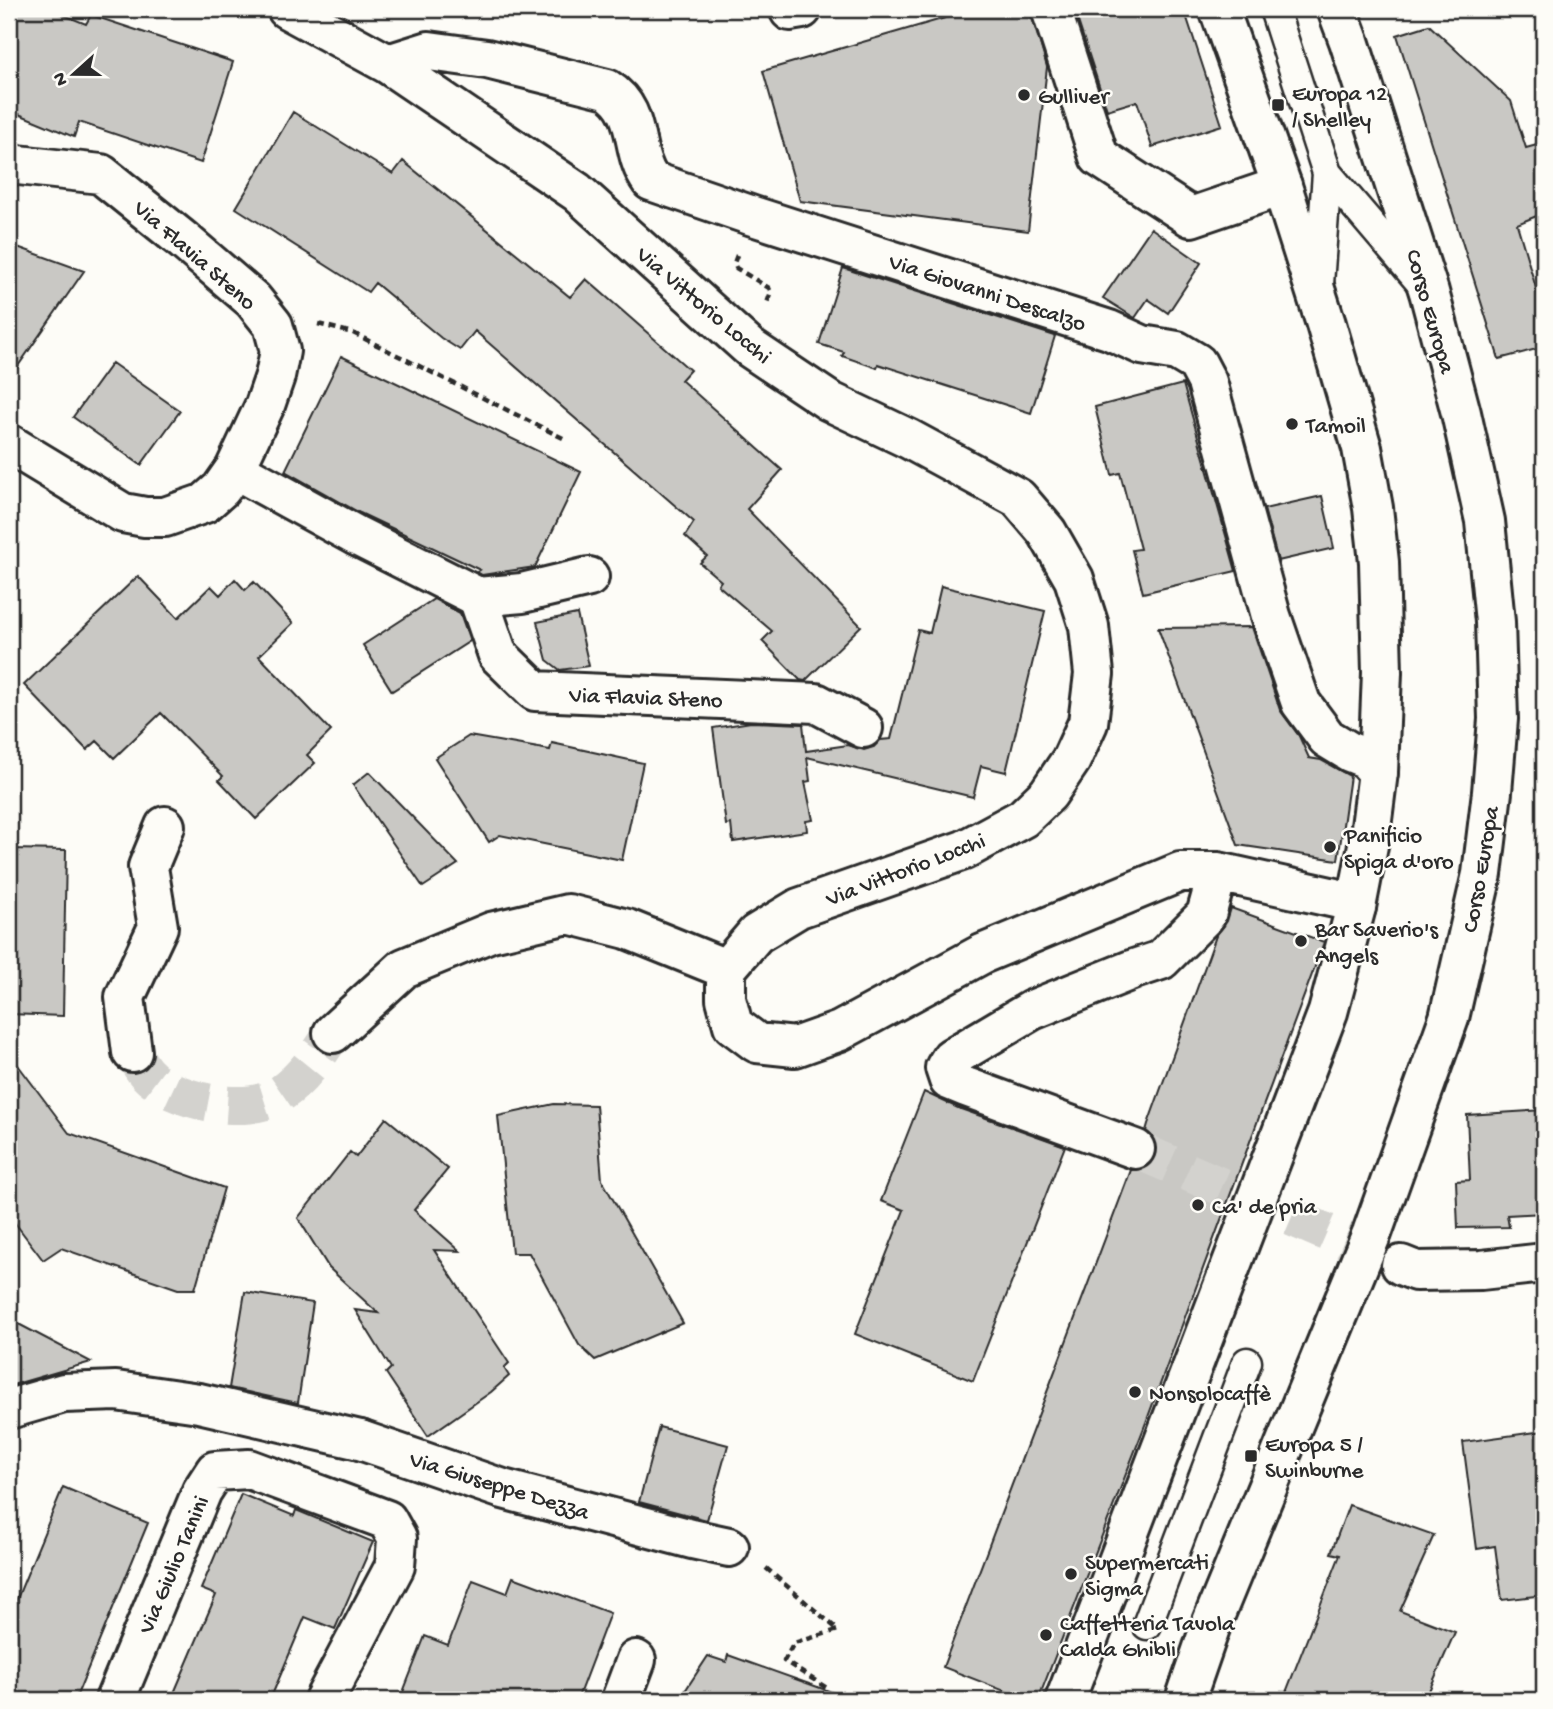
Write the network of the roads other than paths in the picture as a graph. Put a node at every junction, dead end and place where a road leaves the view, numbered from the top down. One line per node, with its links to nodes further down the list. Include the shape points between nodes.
1 (288, 9): 8 (street, Via Vittorio Locchi)
2 (789, 9): 3 (street)
3 (802, 9)
4 (1051, 9): 11 (street, via 1099,157 1191,217)
5 (1219, 9): 11 (street)
6 (1273, 9): 10 (lane)
7 (1337, 9): 12 (street, Corso Europa)
8 (388, 64): 19 (street, Via Giovanni Descalzo, via 429,51 487,59 607,89 623,100 651,181 1109,330 1142,345 1177,351 1197,363 1207,383 1271,616 1301,704 1327,738 1365,758); 23 (street, Via Vittorio Locchi, via 577,192 750,348 829,401 1018,498 1047,532 1074,579 1089,626 1094,674 1088,723 1072,760 1048,794 1023,818 964,850 799,908 756,934)
9 (9, 164): 15 (street, Via Flavia Steno, via 101,174 254,300 273,325 280,351 275,376)
10 (1326, 173): 12 (lane); 13 (lane)
11 (1282, 186): 13 (street)
12 (1429, 292): 38 (street, Corso Europa, via 1485,521 1495,622 1499,719 1482,874 1449,1018 1376,1221 1212,1622)
13 (1318, 300): 19 (street, via 1362,448 1373,508 1382,620)
14 (9, 444): 15 (street, Via Flavia Steno, via 123,513 145,517 165,517 205,503)
15 (235, 469): 17 (street)
16 (589, 577): 17 (street, via 522,593)
17 (478, 597): 18 (street, Via Flavia Steno, via 498,655 535,691 816,703)
18 (863, 728)
19 (1378, 772): 22 (street)
20 (165, 827): 25 (street, via 148,867 158,927 125,997)
21 (1218, 872): 22 (street, via 1343,900); 23 (street, via 1180,872 1149,883 982,954 840,1031 795,1047 757,1044 733,1025 726,999); 26 (street, via 1206,915 1161,960 1032,1010 951,1058 945,1068 949,1080 965,1087)
22 (1356, 907): 37 (street, via 1328,1012)
23 (726, 969): 24 (street, via 627,929 568,914 491,932 404,968)
24 (333, 1033)
25 (132, 1052)
26 (1135, 1149)
27 (1544, 1263): 28 (street, via 1480,1270)
28 (1409, 1268)
29 (1247, 1363): 32 (lane)
30 (9, 1409): 31 (street, Via Giuseppe Dezza, via 64,1393 116,1391 199,1403 360,1440 503,1489)
31 (729, 1546)
32 (1147, 1625)
33 (636, 1660): 36 (street)
34 (115, 1700): 35 (street, Via Giulio Tanini, via 202,1491 215,1471 249,1469 387,1520 397,1538 395,1566)
35 (324, 1700)
36 (621, 1700)
37 (1065, 1700)
38 (1185, 1700)

